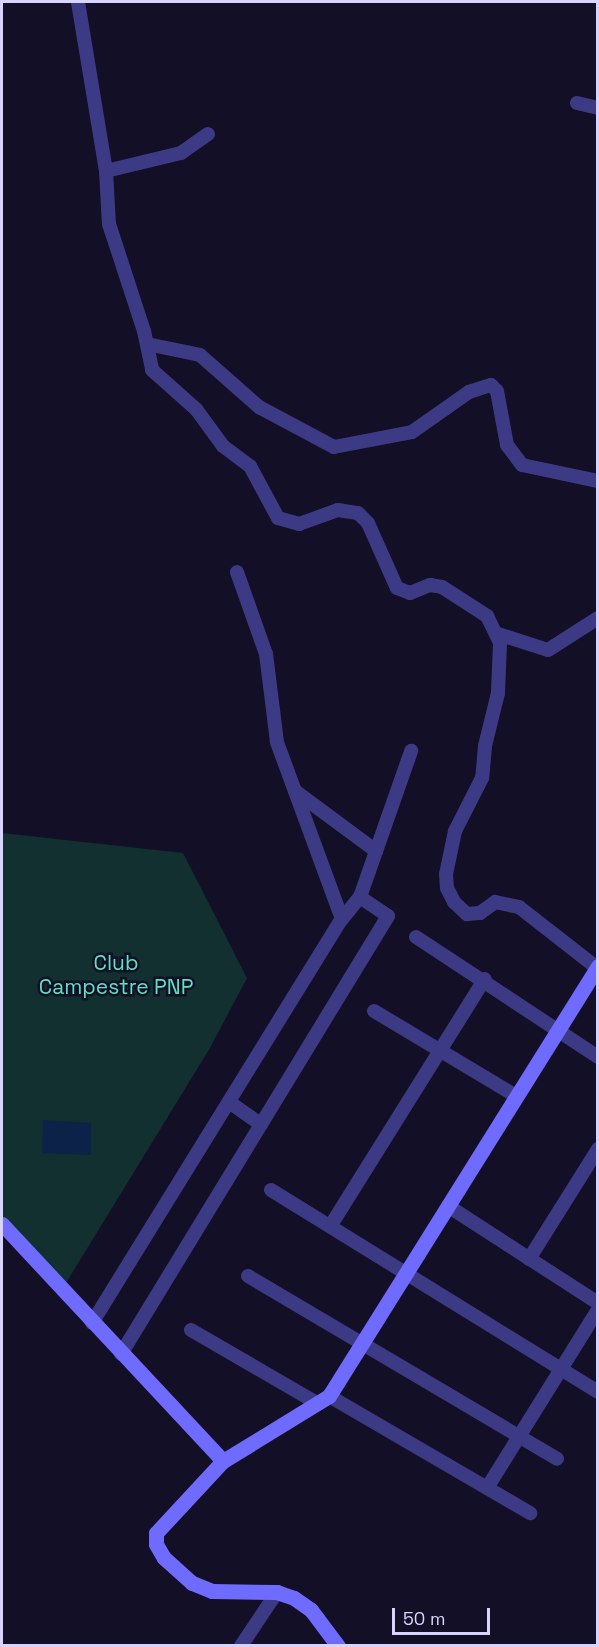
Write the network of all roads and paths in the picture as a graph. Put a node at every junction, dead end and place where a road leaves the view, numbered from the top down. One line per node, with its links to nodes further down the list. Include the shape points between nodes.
1 (78, 2): 5 (street)
2 (577, 103): 3 (street)
3 (597, 108)
4 (208, 134): 5 (street, via 181,153)
5 (106, 171): 6 (street, via 109,224)
6 (147, 344): 7 (street, via 200,355 259,406 304,427 334,447 412,432 469,392 491,385 497,391 507,445 522,465); 10 (street, via 152,370 196,409 224,446 250,466 278,518 298,524 338,510 358,513 368,523 397,588 410,592 430,585 442,587 487,616)
7 (597, 481)
8 (237, 572): 12 (street, via 266,654 277,742)
9 (597, 618): 10 (street, via 548,650)
10 (498, 634): 17 (street, via 500,677 482,778 458,821 446,874 447,888 467,914 480,913 495,902 519,907)
11 (411, 751): 13 (street)
12 (295, 791): 13 (street); 15 (street)
13 (376, 852): 14 (street)
14 (360, 897): 15 (street); 25 (street, via 388,916)
15 (342, 919): 24 (street)
16 (416, 938): 18 (street)
17 (597, 967): 20 (street)
18 (484, 980): 20 (street); 21 (street)
19 (374, 1011): 21 (street)
20 (558, 1030): 22 (street); 23 (street)
21 (440, 1051): 23 (street); 30 (street)
22 (597, 1057)
23 (516, 1096): 28 (street)
24 (229, 1102): 25 (street); 36 (street)
25 (261, 1124): 39 (street)
26 (597, 1149): 31 (street)
27 (272, 1190): 30 (street)
28 (448, 1206): 31 (street); 32 (street)
29 (2, 1224): 36 (street)
30 (331, 1225): 32 (street)
31 (529, 1259): 34 (street)
32 (407, 1271): 38 (street); 40 (street)
33 (248, 1276): 38 (street)
34 (597, 1303)
35 (597, 1310): 40 (street)
36 (92, 1323): 39 (street)
37 (191, 1330): 42 (street)
38 (363, 1342): 42 (street); 43 (street)
39 (121, 1354): 45 (street)
40 (563, 1370): 41 (street); 43 (street)
41 (597, 1392)
42 (323, 1400): 45 (street); 46 (street)
43 (520, 1437): 44 (street); 46 (street)
44 (557, 1459)
45 (223, 1461): 48 (street, via 156,1533 156,1544 164,1558 192,1582 234,1594)
46 (487, 1488): 47 (street)
47 (530, 1513)
48 (277, 1592): 49 (street); 50 (street, via 311,1610)
49 (241, 1646)
50 (338, 1646)

